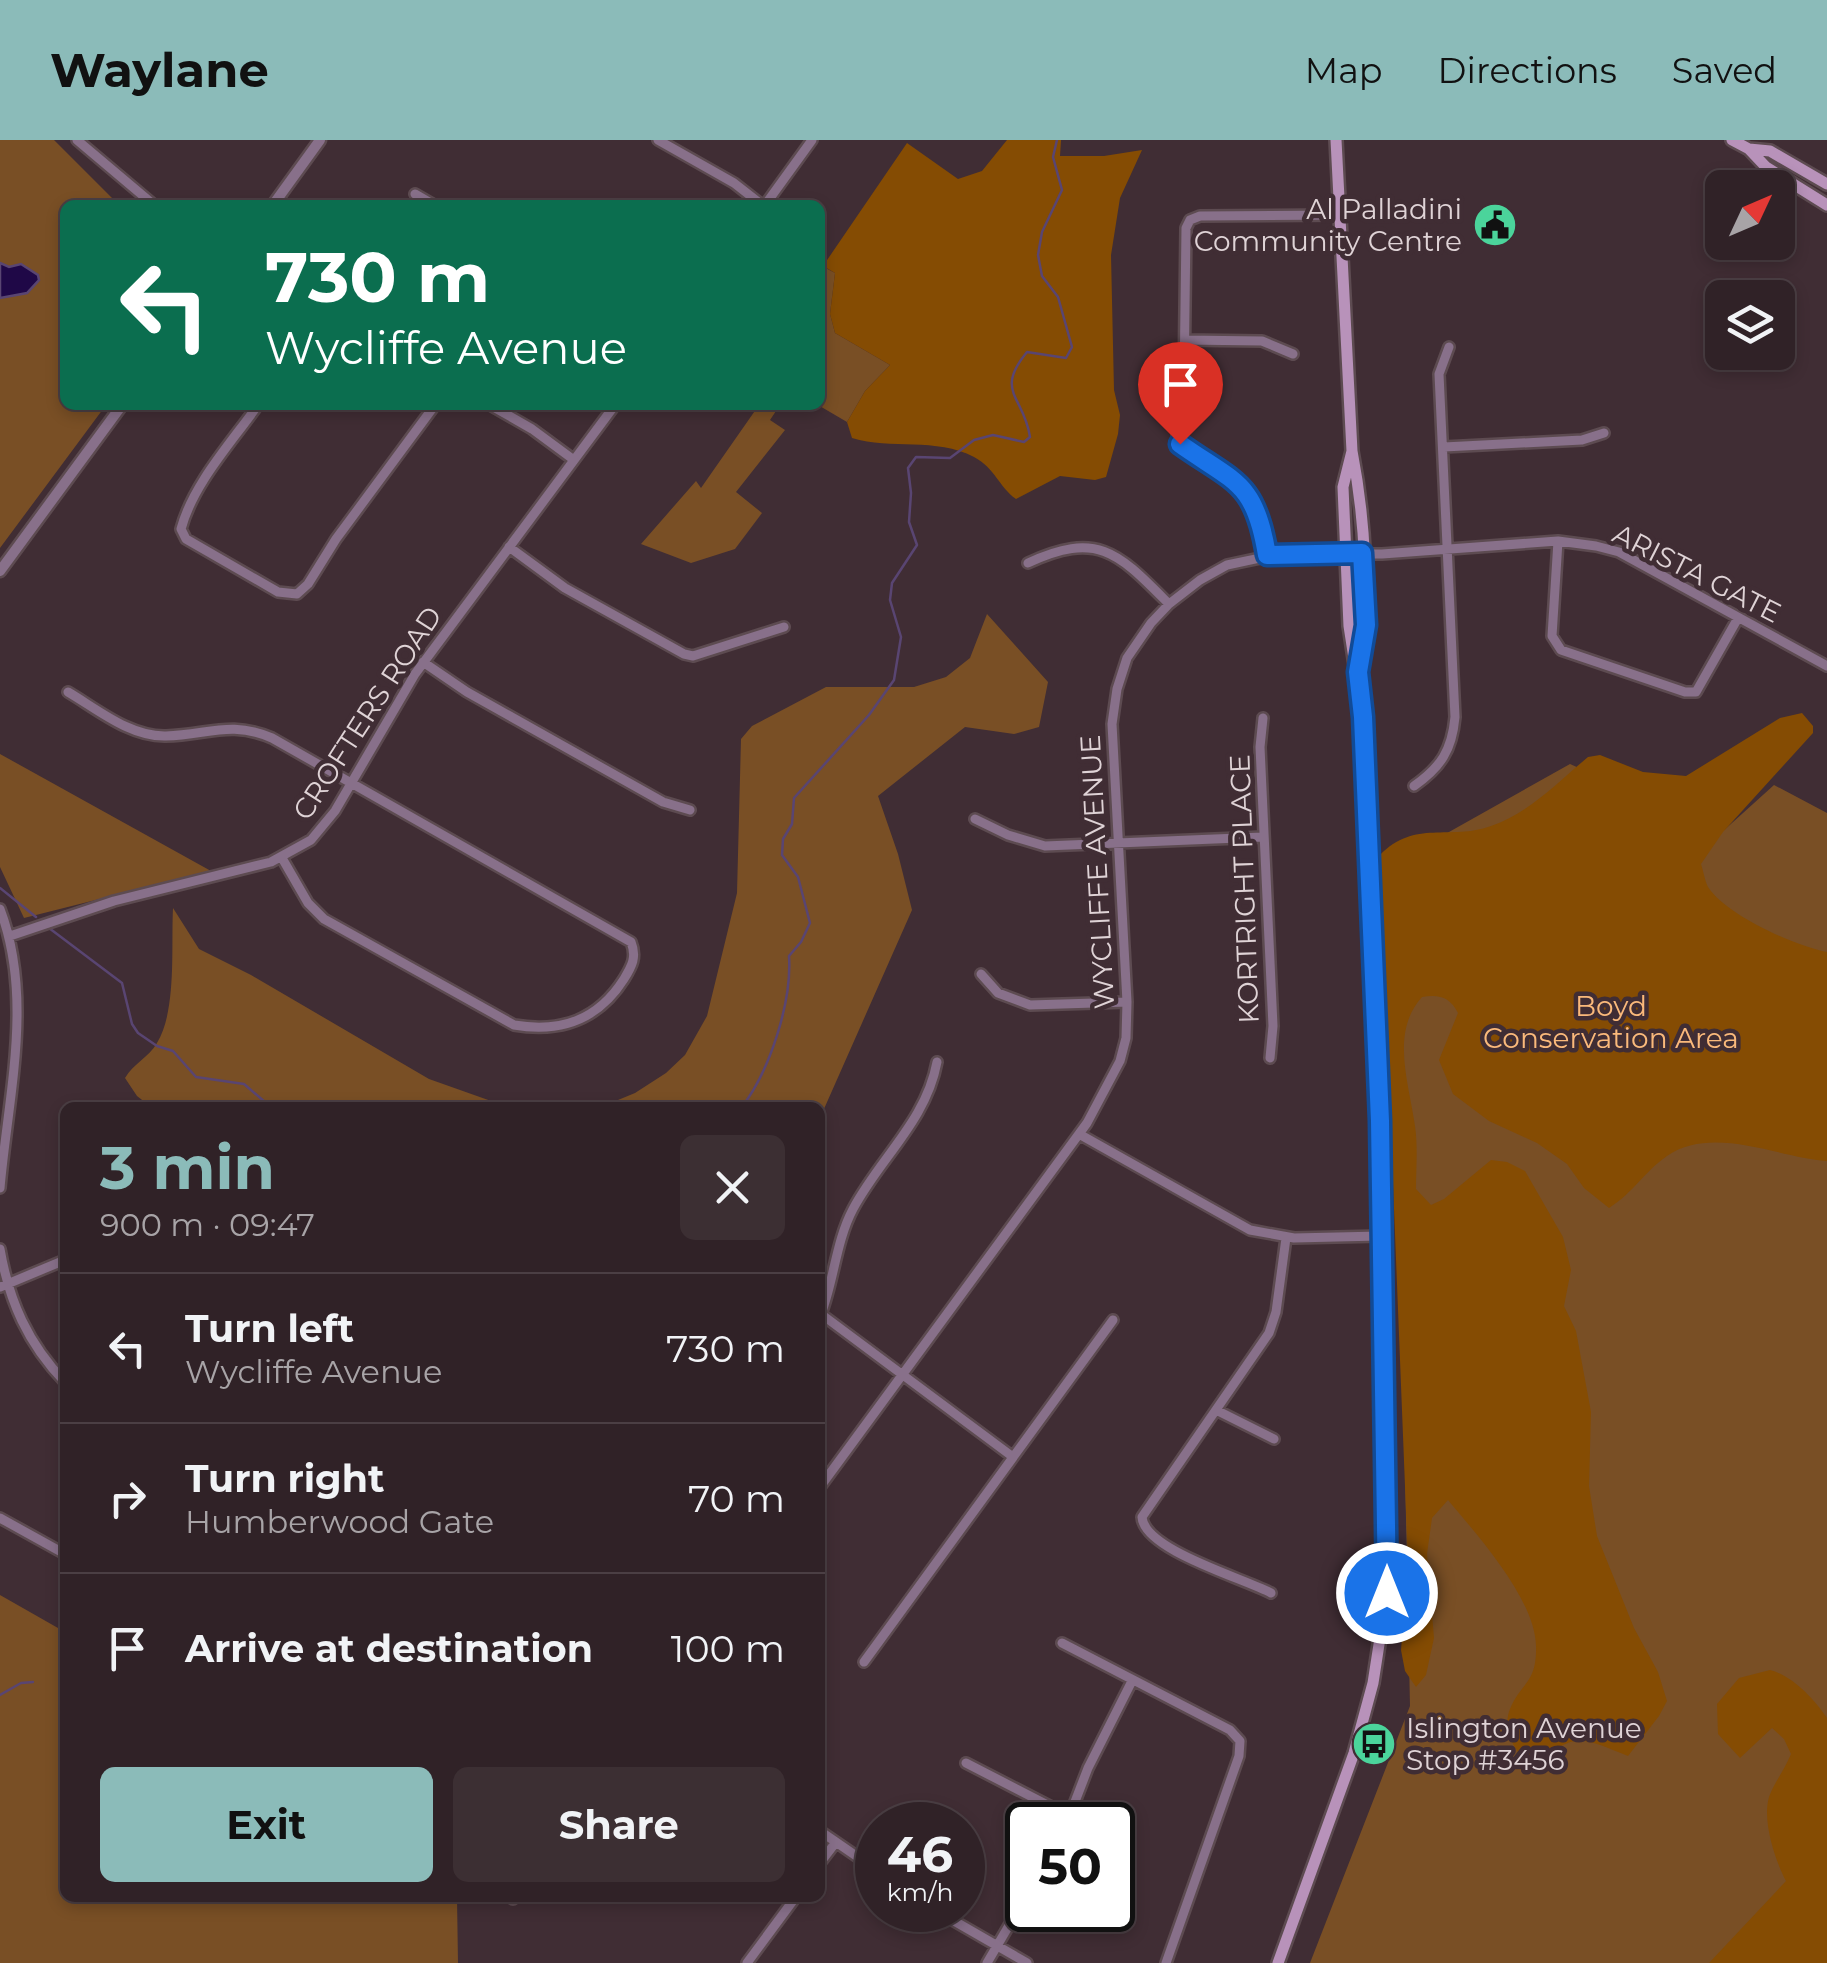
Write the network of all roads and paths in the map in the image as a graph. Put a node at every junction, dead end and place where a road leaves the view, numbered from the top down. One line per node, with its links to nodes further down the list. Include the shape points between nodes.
1 (76, 140): 9 (street)
2 (320, 140): 13 (street)
3 (658, 140): 15 (street)
4 (812, 140): 16 (street)
5 (1336, 140): 18 (main road)
6 (1732, 140): 7 (main road)
7 (1749, 149): 8 (main road, via 1770,150); 17 (main road)
8 (1827, 184)
9 (137, 189): 11 (street); 12 (street)
10 (415, 194): 14 (street)
11 (149, 200)
12 (156, 200)
13 (277, 200)
14 (425, 200)
15 (756, 200)
16 (767, 200)
17 (1827, 205)
18 (1341, 215): 19 (street, via 1190,220); 29 (main road)
19 (1184, 340): 21 (street, via 1262,341); 36 (street, via 1176,438 1243,488 1257,512)
20 (1449, 347): 28 (street, via 1440,374)
21 (1292, 354)
22 (118, 410): 38 (street)
23 (254, 410): 24 (street, via 204,482 181,529 186,539 278,592 297,594)
24 (431, 410)
25 (498, 410): 30 (street)
26 (611, 410): 30 (street, CROFTERS ROAD)
27 (1604, 433): 28 (street, via 1582,440)
28 (1444, 447): 33 (street)
29 (1352, 452): 34 (main road, via 1342,487); 35 (main road)
30 (574, 460): 32 (street, CROFTERS ROAD)
31 (1558, 542): 33 (street, ARISTA GATE); 40 (street, ARISTA GATE, via 1619,552); 40 (street, via 1552,636 1561,650 1696,692)
32 (508, 547): 41 (street, via 565,588 684,654); 42 (street, CROFTERS ROAD)
33 (1448, 548): 35 (street, ARISTA GATE); 48 (street, via 1454,730 1446,757)
34 (1345, 552): 35 (street, ARISTA GATE); 36 (street, WYCLIFFE AVENUE); 44 (main road)
35 (1362, 553): 44 (main road, via 1366,625)
36 (1267, 555): 39 (street, WYCLIFFE AVENUE, via 1220,569)
37 (1028, 563): 39 (street, via 1059,548 1086,546 1117,557)
38 (0, 571)
39 (1169, 604): 52 (street, WYCLIFFE AVENUE, via 1127,658 1116,689)
40 (1738, 618): 43 (street, ARISTA GATE)
41 (784, 627)
42 (424, 662): 47 (street, CROFTERS ROAD); 49 (street, via 664,802)
43 (1827, 666)
44 (1358, 672): 63 (main road)
45 (68, 692): 47 (street, via 150,734 232,727 258,732)
46 (1263, 718): 51 (street, KORTRIGHT PLACE)
47 (351, 784): 53 (street, CROFTERS ROAD, via 328,823); 53 (street, via 631,942 634,961 621,984 581,1020 548,1028 514,1026 324,920)
48 (1414, 786)
49 (690, 810)
50 (975, 819): 52 (street, via 1045,846)
51 (1263, 837): 52 (street); 58 (street, KORTRIGHT PLACE)
52 (1120, 844): 57 (street, WYCLIFFE AVENUE)
53 (282, 858): 55 (street, CROFTERS ROAD)
54 (0, 909): 55 (street)
55 (10, 936): 61 (street, via 19,992)
56 (981, 974): 57 (street, via 998,993 1030,1005)
57 (1128, 1002): 60 (street, WYCLIFFE AVENUE, via 1120,1060)
58 (1270, 1058)
59 (937, 1062): 68 (street, via 919,1114 853,1208)
60 (1079, 1134): 64 (street, via 1244,1228); 71 (street, WYCLIFFE AVENUE)
61 (1, 1165): 62 (street)
62 (0, 1188)
63 (1380, 1236): 64 (street); 98 (main road, via 1388,1526 1382,1630 1348,1772)
64 (1286, 1238): 73 (street, via 1269,1333)
65 (0, 1249): 67 (street)
66 (60, 1262): 67 (street)
67 (4, 1285): 72 (street, via 28,1336)
68 (825, 1299)
69 (825, 1317): 71 (street)
70 (1114, 1320): 75 (street)
71 (903, 1374): 75 (street); 76 (street, WYCLIFFE AVENUE)
72 (60, 1376)
73 (1216, 1410): 74 (street); 79 (street, via 1142,1524 1188,1558)
74 (1274, 1439)
75 (1013, 1457): 81 (street)
76 (825, 1480)
77 (0, 1518): 78 (street)
78 (60, 1551)
79 (1270, 1593)
80 (1062, 1643): 82 (street)
81 (864, 1662)
82 (1132, 1681): 85 (street); 97 (street, via 1240,1741)
83 (966, 1763): 84 (street)
84 (1035, 1802)
85 (1075, 1802)
86 (825, 1834): 87 (street)
87 (836, 1842): 88 (street); 89 (street)
88 (855, 1855)
89 (825, 1857)
90 (792, 1902): 94 (street)
91 (973, 1932): 93 (street)
92 (1005, 1932): 93 (street)
93 (997, 1946): 95 (street); 96 (street)
94 (748, 1963)
95 (987, 1963)
96 (1027, 1963)
97 (1166, 1963)
98 (1278, 1963)

